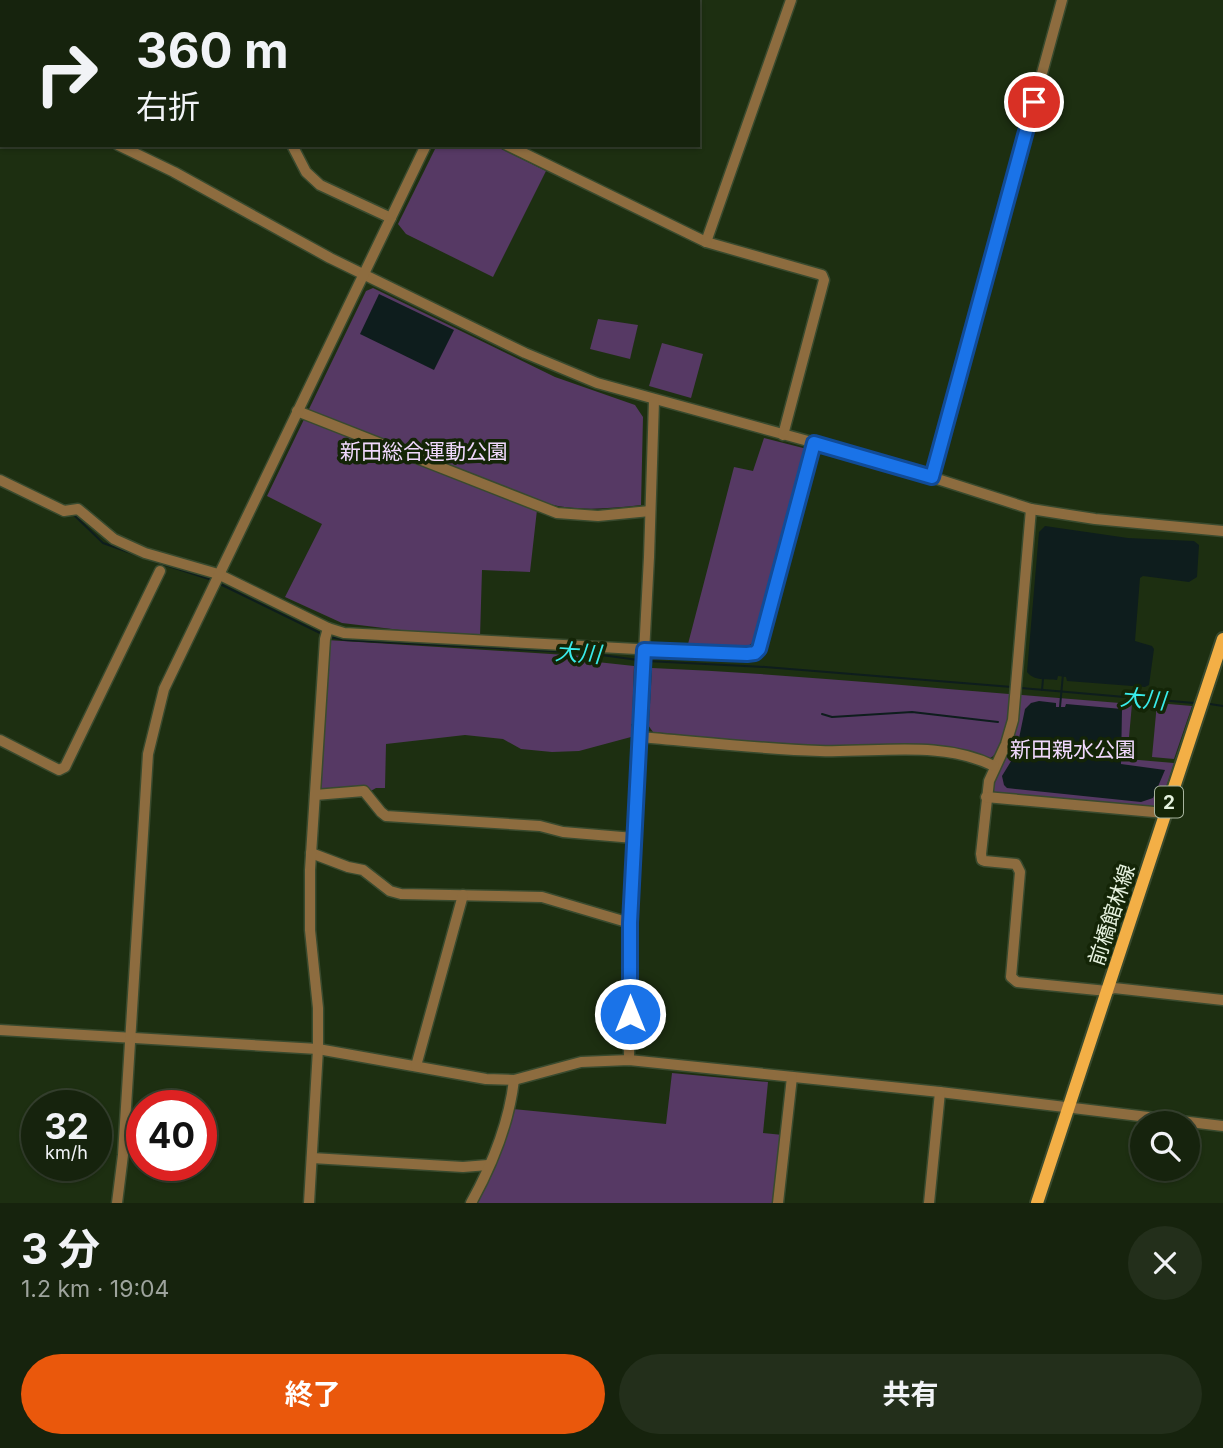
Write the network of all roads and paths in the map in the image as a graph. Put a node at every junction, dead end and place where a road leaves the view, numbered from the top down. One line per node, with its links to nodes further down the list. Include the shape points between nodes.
1 (791, 0): 8 (street)
2 (1062, 0): 14 (street)
3 (122, 147): 9 (street)
4 (293, 147): 7 (street, via 306,172 320,185)
5 (425, 147): 7 (street)
6 (511, 147): 8 (street)
7 (391, 218): 9 (street)
8 (706, 242): 12 (street, via 824,276)
9 (363, 274): 10 (street, via 559,369); 11 (street)
10 (654, 401): 12 (street); 17 (street)
11 (297, 411): 17 (street, via 557,513); 20 (street)
12 (783, 435): 13 (street)
13 (814, 443): 14 (street); 23 (street, via 759,649 747,654)
14 (932, 477): 16 (street)
15 (0, 480): 20 (street, via 64,511 78,509 107,535)
16 (1031, 509): 18 (street); 26 (street, via 1010,732)
17 (650, 512): 23 (street)
18 (1223, 531)
19 (160, 571): 25 (street, via 65,767 59,770)
20 (215, 580): 21 (street); 37 (street, via 163,689 148,754)
21 (328, 628): 23 (street, via 366,635); 27 (street)
22 (1223, 639): 29 (main road, 前橋館林線 / 2)
23 (644, 652): 24 (street)
24 (639, 737): 26 (street, via 822,751 928,750); 30 (street)
25 (0, 740)
26 (994, 766): 28 (street)
27 (315, 795): 30 (street, via 364,791 386,816 540,826); 31 (street)
28 (986, 797): 29 (street); 34 (street, via 982,860 1016,864 1020,872 1012,979)
29 (1166, 813): 34 (main road, 前橋館林線 / 2)
30 (634, 838): 33 (street)
31 (311, 853): 32 (street, via 363,870 390,891); 38 (street, via 310,930)
32 (463, 895): 33 (street, via 542,897); 40 (street)
33 (630, 923): 39 (street)
34 (1107, 991): 35 (street, via 1114,988); 44 (main road, 前橋館林線 / 2)
35 (1223, 1000)
36 (0, 1030): 37 (street)
37 (130, 1037): 38 (street); 48 (street)
38 (318, 1049): 40 (street); 46 (street)
39 (629, 1060): 41 (street); 42 (street, via 581,1062)
40 (416, 1066): 42 (street)
41 (792, 1077): 43 (street); 51 (street)
42 (514, 1080): 47 (street, via 510,1109)
43 (940, 1092): 44 (street); 52 (street)
44 (1068, 1107): 45 (street); 53 (main road, 前橋館林線 / 2)
45 (1223, 1126)
46 (312, 1158): 47 (street); 49 (street)
47 (488, 1165): 50 (street)
48 (117, 1203)
49 (309, 1203)
50 (471, 1203)
51 (778, 1203)
52 (929, 1203)
53 (1037, 1203)

